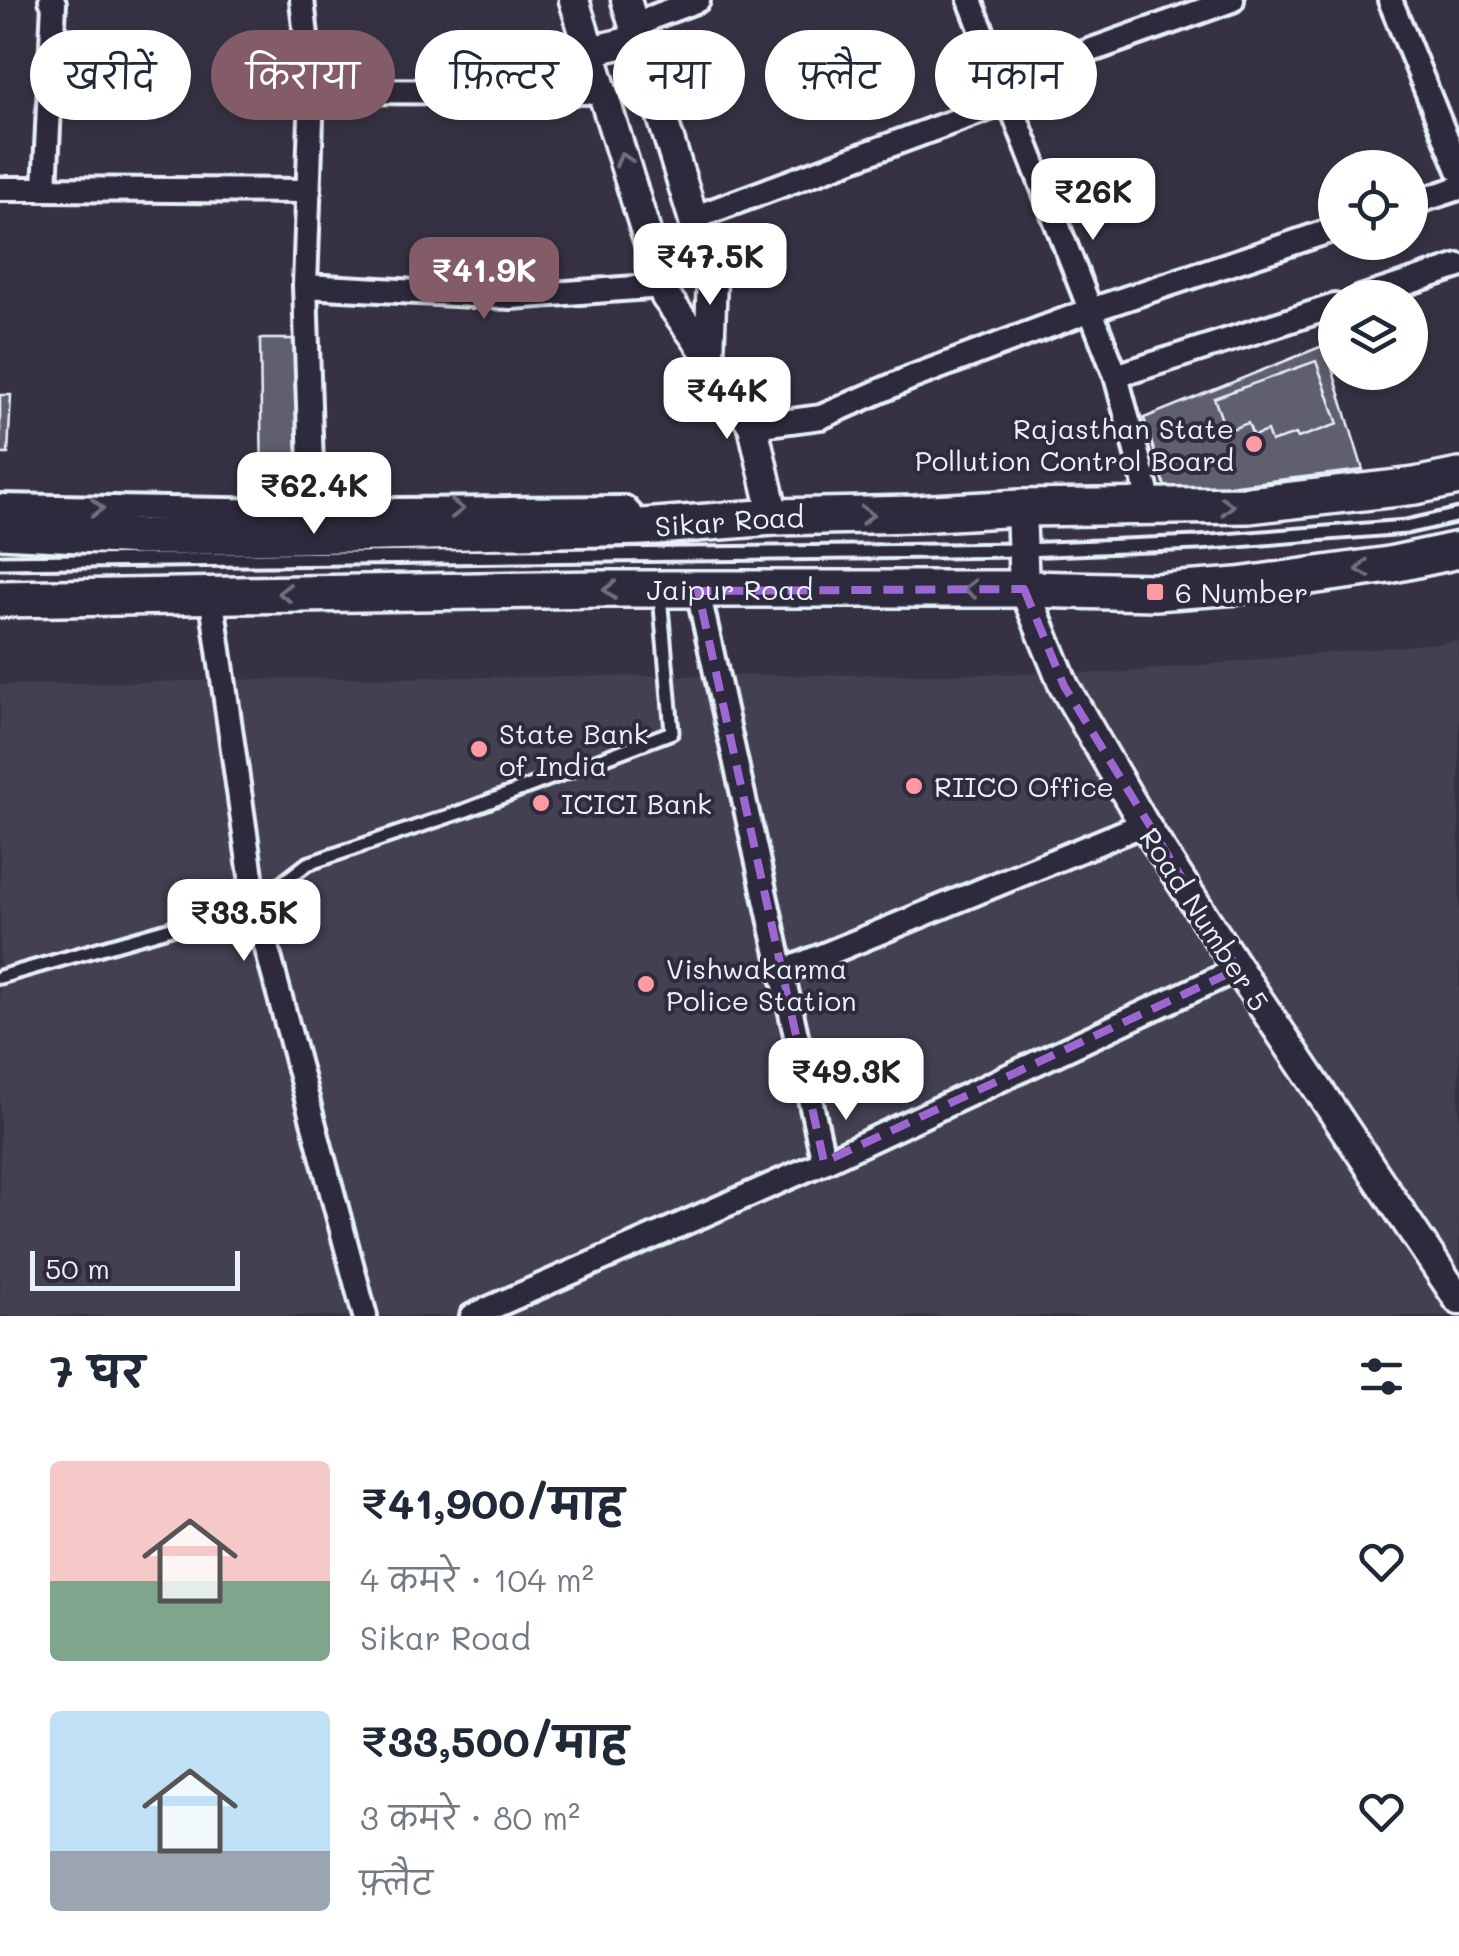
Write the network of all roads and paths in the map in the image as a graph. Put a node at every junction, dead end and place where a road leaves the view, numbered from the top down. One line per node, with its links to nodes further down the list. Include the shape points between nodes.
1 (51, 0): 23 (street)
2 (302, 0): 9 (street)
3 (574, 0): 10 (street)
4 (626, 0): 11 (street)
5 (698, 0): 12 (street)
6 (970, 0): 13 (street)
7 (1232, 0): 14 (street)
8 (1390, 0): 22 (street)
9 (305, 30)
10 (583, 30)
11 (635, 30)
12 (640, 30)
13 (982, 30)
14 (1097, 54)
15 (593, 61): 17 (street)
16 (395, 91): 17 (street)
17 (602, 92): 33 (street, one-way to 17)
18 (935, 119): 28 (street)
19 (311, 120): 26 (street)
20 (663, 120): 28 (street)
21 (1016, 120): 34 (street)
22 (1459, 170)
23 (45, 188): 25 (street); 26 (street)
24 (1459, 188): 27 (street)
25 (0, 190)
26 (309, 191): 32 (street)
27 (1428, 198)
28 (693, 218): 36 (street, via 712,279)
29 (1318, 235): 34 (street)
30 (1459, 266): 31 (street)
31 (1416, 280)
32 (306, 286): 33 (street, via 511,298); 45 (street)
33 (663, 286): 36 (street)
34 (1090, 310): 37 (street); 38 (street, via 821,418)
35 (1318, 311): 37 (street)
36 (709, 356): 38 (street)
37 (1116, 376): 41 (street)
38 (752, 426): 44 (street)
39 (1459, 477): 41 (main road, Sikar Road, one-way to 39, via 1249,505)
40 (0, 506): 45 (street, one-way to 45)
41 (1151, 507): 42 (main road, Sikar Road)
42 (1021, 508): 44 (main road, Sikar Road, one-way to 42); 47 (street, Road Number 5)
43 (1459, 515): 47 (lane, via 1406,527 1198,544)
44 (774, 517): 45 (main road, Sikar Road, one-way to 44, via 643,527)
45 (313, 522): 46 (main road, Sikar Road, via 139,537)
46 (0, 530)
47 (1023, 550): 49 (lane); 50 (street, Road Number 5)
48 (1459, 550): 50 (main road, Jaipur Road, one-way to 50, via 1238,586)
49 (0, 562)
50 (1024, 589): 52 (main road, Jaipur Road, one-way to 52); 55 (street, Road Number 5, via 1064,686)
51 (660, 591): 52 (main road, Jaipur Road); 53 (main road, Jaipur Road, one-way to 53); 56 (lane, via 672,732 307,864)
52 (698, 591): 58 (street)
53 (210, 594): 54 (main road, Jaipur Road); 56 (street)
54 (0, 599)
55 (1144, 824): 57 (street, Road Number 5); 58 (street)
56 (255, 904): 59 (lane); 62 (street)
57 (1238, 970): 60 (street); 61 (street, Road Number 5)
58 (780, 973): 60 (street)
59 (0, 977)
60 (824, 1162): 63 (street)
61 (1459, 1300)
62 (365, 1316)
63 (472, 1316)

